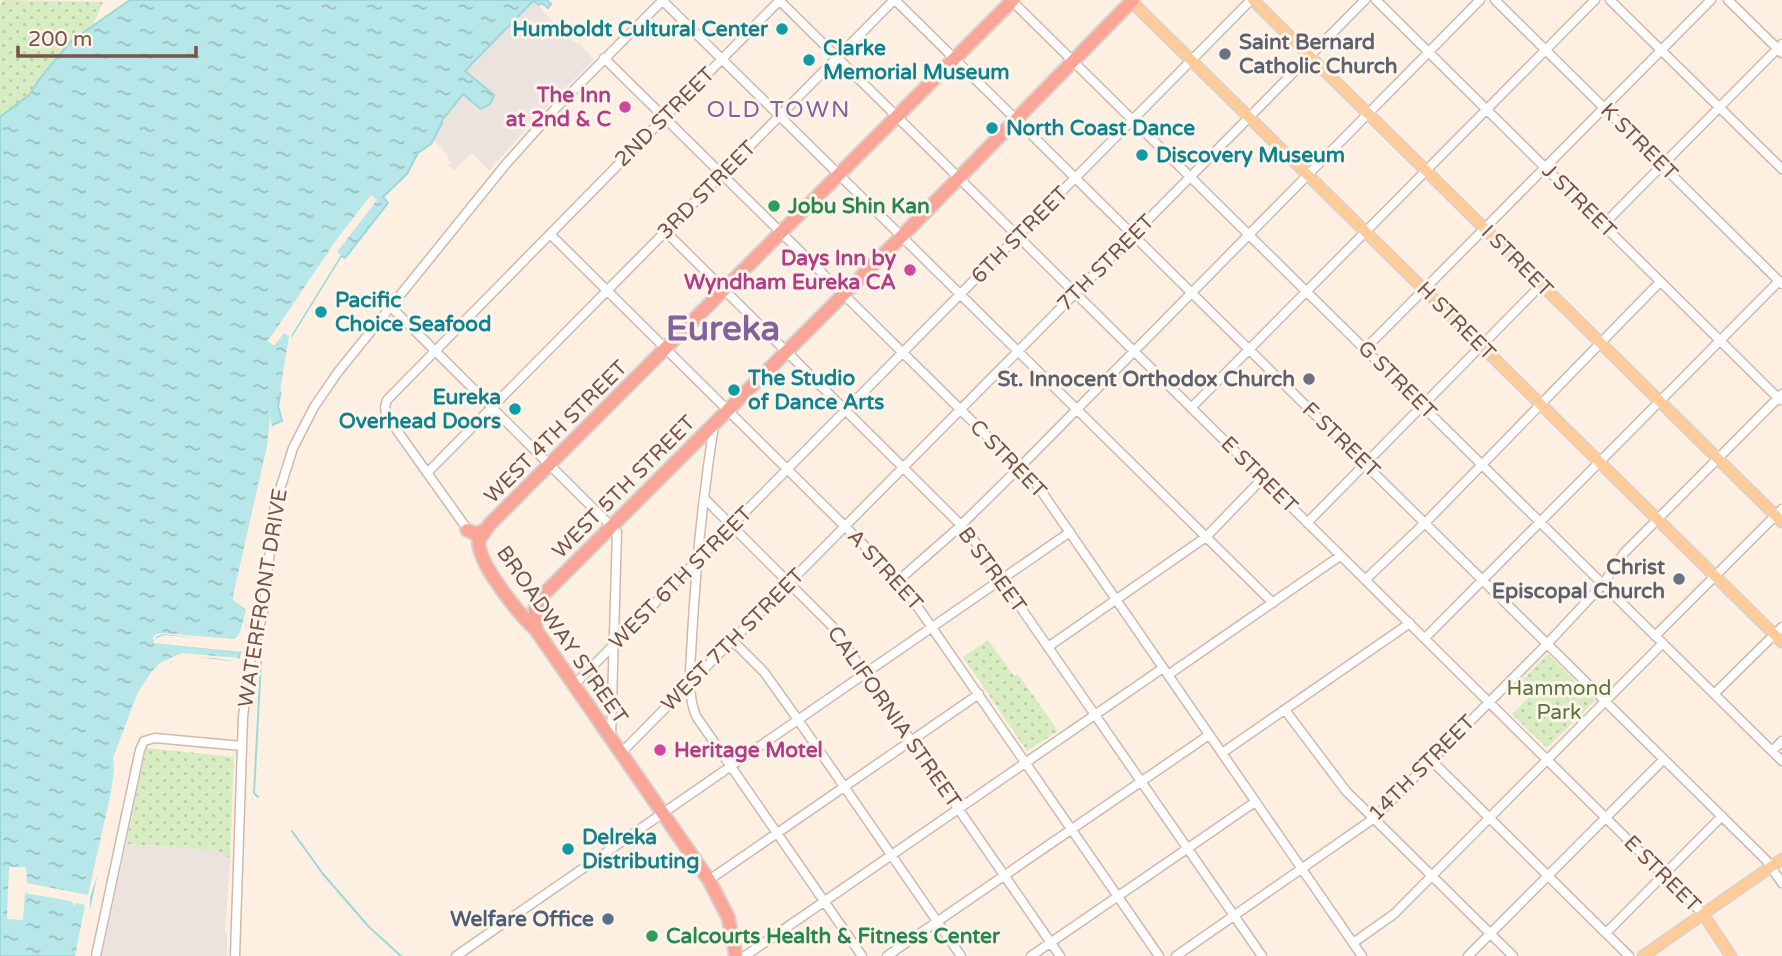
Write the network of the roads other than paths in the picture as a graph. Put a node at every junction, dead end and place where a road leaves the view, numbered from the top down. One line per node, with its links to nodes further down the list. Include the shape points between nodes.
1 (662, 0): 20 (street, WATERFRONT DRIVE); 22 (street)
2 (780, 0): 21 (street, E STREET); 22 (street, 2ND STREET)
3 (895, 0): 21 (street, 3RD STREET); 23 (street, F STREET)
4 (1012, 0): 23 (highway, WEST 4TH STREET); 24 (street, G STREET)
5 (1131, 0): 24 (highway, WEST 5TH STREET); 25 (main road, H STREET)
6 (1252, 0): 19 (main road, I STREET); 25 (street, 6TH STREET)
7 (1365, 0): 19 (street, 7TH STREET)
8 (1376, 0): 18 (street, J STREET)
9 (1480, 0): 18 (street)
10 (1495, 0): 16 (street, K STREET)
11 (1595, 0): 16 (street)
12 (1611, 0): 17 (street)
13 (1711, 0): 17 (street)
14 (1728, 0): 15 (street)
15 (1781, 49): 27 (street)
16 (1545, 50): 26 (street, K STREET); 28 (street)
17 (1661, 50): 26 (street); 27 (street)
18 (1428, 52): 28 (street, J STREET); 29 (street)
19 (1310, 56): 29 (main road, I STREET); 33 (street, 7TH STREET)
20 (604, 58): 32 (street, C STREET); 67 (street, WATERFRONT DRIVE, via 506,164)
21 (838, 58): 30 (street, 3RD STREET); 31 (street, E STREET)
22 (722, 59): 30 (street); 32 (street, 2ND STREET)
23 (954, 59): 31 (highway, WEST 4TH STREET); 34 (street, F STREET)
24 (1072, 61): 34 (highway, WEST 5TH STREET); 35 (street, G STREET)
25 (1191, 61): 33 (main road, H STREET); 35 (street, 6TH STREET)
26 (1604, 108): 37 (street, K STREET); 38 (street)
27 (1720, 108): 36 (street); 37 (street)
28 (1486, 110): 38 (street, J STREET); 39 (street)
29 (1368, 114): 39 (main road, I STREET); 42 (street)
30 (780, 116): 40 (street); 41 (street, 3RD STREET)
31 (896, 116): 40 (highway, WEST 4TH STREET); 43 (street, E STREET)
32 (664, 118): 41 (street, C STREET); 51 (street, 2ND STREET)
33 (1249, 118): 42 (main road, H STREET); 44 (street, 7TH STREET)
34 (1015, 119): 43 (highway, WEST 5TH STREET); 45 (street, F STREET)
35 (1133, 120): 44 (street, G STREET); 45 (street, 6TH STREET)
36 (1781, 165)
37 (1662, 166): 46 (street); 57 (street, K STREET)
38 (1545, 168): 46 (street, J STREET); 47 (street)
39 (1426, 171): 47 (main road, I STREET); 49 (street)
40 (838, 174): 50 (highway, WEST 4TH STREET); 54 (street)
41 (722, 175): 48 (street, 3RD STREET); 50 (street, C STREET)
42 (1308, 175): 49 (main road, H STREET); 52 (street)
43 (958, 177): 54 (highway, WEST 5TH STREET); 55 (street, E STREET)
44 (1191, 177): 52 (street, G STREET); 53 (street, 7TH STREET)
45 (1075, 178): 53 (street, F STREET); 55 (street, 6TH STREET)
46 (1603, 225): 56 (street, J STREET)
47 (1485, 229): 58 (main road, I STREET); 60 (street)
48 (666, 232): 59 (street, B STREET); 61 (street, 3RD STREET)
49 (1366, 232): 60 (main road, H STREET); 62 (street)
50 (781, 233): 59 (highway, WEST 4TH STREET); 65 (street, C STREET)
51 (550, 234): 61 (street, A STREET); 74 (street, 2ND STREET)
52 (1249, 234): 62 (street, G STREET); 64 (street)
53 (1133, 235): 63 (street, 7TH STREET); 64 (street, F STREET)
54 (902, 236): 65 (highway, WEST 5TH STREET); 66 (street)
55 (1018, 237): 63 (street, E STREET); 66 (street, 6TH STREET)
56 (1660, 282): 68 (street, J STREET); 69 (street)
57 (1780, 282): 68 (street)
58 (1541, 285): 69 (main road, I STREET); 70 (street)
59 (724, 290): 71 (highway, WEST 4TH STREET); 76 (street, B STREET)
60 (1425, 290): 70 (main road, H STREET); 72 (street)
61 (608, 291): 71 (street, A STREET); 83 (street, 3RD STREET)
62 (1307, 291): 72 (street, G STREET); 73 (street)
63 (1076, 293): 75 (street, E STREET); 77 (street, 7TH STREET)
64 (1192, 293): 73 (street, F STREET); 75 (street)
65 (844, 294): 76 (highway, WEST 5TH STREET); 78 (street, C STREET)
66 (961, 294): 77 (street); 78 (street, 6TH STREET)
67 (391, 307): 74 (street); 154 (street, WATERFRONT DRIVE, via 314,407 285,468 270,536 264,611 250,661)
68 (1720, 340): 79 (street, J STREET); 80 (street)
69 (1600, 343): 80 (main road, I STREET); 81 (street)
70 (1481, 346): 81 (main road, H STREET); 82 (street)
71 (667, 349): 86 (street, A STREET); 94 (highway, WEST 4TH STREET)
72 (1365, 349): 82 (street, G STREET)
73 (1249, 350): 84 (street); 92 (street, F STREET)
74 (435, 351): 83 (street); 98 (street, BROADWAY STREET, via 389,396 384,407)
75 (1134, 351): 84 (street, E STREET); 85 (street)
76 (786, 352): 86 (highway, WEST 5TH STREET); 88 (street, B STREET)
77 (1018, 352): 85 (street); 87 (street, 7TH STREET)
78 (903, 353): 87 (street, C STREET); 88 (street, 6TH STREET)
79 (1781, 398): 90 (street, 14TH STREET)
80 (1659, 401): 90 (main road, I STREET); 91 (street)
81 (1539, 404): 91 (main road, H STREET); 93 (street)
82 (1422, 406): 92 (street); 93 (street, G STREET)
83 (493, 408): 94 (street); 98 (street, 3RD STREET)
84 (1191, 408): 99 (street, E STREET)
85 (1077, 409): 95 (street); 113 (street)
86 (729, 410): 89 (highway, WEST 5TH STREET); 96 (street, A STREET)
87 (961, 410): 95 (street, C STREET); 97 (street, 7TH STREET)
88 (846, 411): 96 (street, 6TH STREET); 97 (street, B STREET)
89 (714, 425): 100 (street); 107 (highway, WEST 5TH STREET)
90 (1716, 458): 101 (main road, I STREET); 102 (street, 14TH STREET)
91 (1598, 462): 102 (main road, H STREET); 103 (street)
92 (1365, 464): 104 (street); 105 (street, F STREET)
93 (1482, 464): 103 (street, G STREET); 105 (street)
94 (551, 465): 107 (street); 111 (highway, WEST 4TH STREET)
95 (1019, 467): 106 (street); 112 (street, C STREET)
96 (788, 469): 108 (street, WEST 6TH STREET); 109 (street, A STREET)
97 (903, 469): 106 (street, B STREET); 109 (street, 7TH STREET)
98 (427, 474): 110 (street, BROADWAY STREET)
99 (1262, 479): 104 (street, E STREET); 113 (street)
100 (704, 498): 108 (street, CALIFORNIA STREET); 116 (street)
101 (1780, 516): 117 (street)
102 (1657, 520): 117 (main road, H STREET); 123 (street, 14TH STREET)
103 (1540, 522): 118 (street); 123 (street, G STREET)
104 (1307, 523): 115 (street, E STREET)
105 (1425, 523): 118 (street, F STREET); 121 (street)
106 (961, 525): 119 (street); 120 (street, B STREET)
107 (612, 526): 125 (highway, WEST 5TH STREET); 137 (street, via 618,535)
108 (732, 526): 116 (street, WEST 6TH STREET); 122 (street, CALIFORNIA STREET)
109 (846, 526): 119 (street, A STREET); 122 (street, WEST 7TH STREET)
110 (467, 530): 111 (highway, via 476,534); 114 (street, BROADWAY STREET)
111 (485, 530): 114 (highway, WEST 4TH STREET)
112 (1070, 532): 120 (street); 126 (street, C STREET)
113 (1206, 537): 126 (street); 127 (street)
114 (478, 546): 124 (highway, BROADWAY STREET)
115 (1340, 556): 121 (street, E STREET); 127 (street)
116 (698, 561): 137 (street, WEST 6TH STREET); 141 (street)
117 (1714, 577): 131 (main road, H STREET); 132 (street)
118 (1483, 579): 133 (street); 135 (street, F STREET)
119 (899, 580): 129 (street, A STREET)
120 (1001, 580): 129 (street); 138 (street, B STREET)
121 (1365, 580): 128 (street, E STREET)
122 (790, 583): 134 (street, WEST 7TH STREET); 140 (street, CALIFORNIA STREET, via 832,626)
123 (1603, 584): 132 (street, G STREET); 135 (street, 14TH STREET)
124 (505, 590): 125 (highway, via 526,605); 130 (highway, BROADWAY STREET)
125 (541, 597): 130 (highway, via 535,609)
126 (1116, 600): 138 (street); 139 (street, C STREET)
127 (1273, 603): 139 (street)
128 (1410, 623): 133 (street, E STREET); 147 (street)
129 (933, 627): 140 (street); 143 (street, A STREET)
130 (537, 630): 142 (highway, BROADWAY STREET)
131 (1779, 635): 144 (street)
132 (1656, 636): 136 (street, G STREET)
133 (1425, 638): 146 (street, E STREET)
134 (733, 640): 141 (street, WEST 7TH STREET); 149 (street, via 764,672)
135 (1548, 643): 145 (street, F STREET); 146 (street, 14TH STREET)
136 (1663, 643): 144 (street, G STREET); 145 (street)
137 (615, 645): 142 (street, WEST 6TH STREET); 151 (street)
138 (1048, 647): 148 (street, B STREET)
139 (1166, 671): 148 (street); 150 (street, C STREET)
140 (865, 674): 149 (street); 152 (street, CALIFORNIA STREET)
141 (690, 683): 156 (street, WEST 7TH STREET); 163 (street, via 696,716)
142 (574, 685): 151 (highway, BROADWAY STREET)
143 (979, 694): 152 (street); 162 (street, A STREET)
144 (1714, 694): 155 (street, G STREET)
145 (1606, 701): 158 (street, F STREET); 160 (street)
146 (1489, 702): 159 (street, 14TH STREET); 160 (street, E STREET)
147 (1285, 710): 157 (street); 172 (street)
148 (1094, 715): 162 (street); 164 (street, B STREET)
149 (798, 720): 163 (street); 165 (street)
150 (1209, 734): 157 (street, C STREET); 164 (street)
151 (611, 739): 156 (highway, BROADWAY STREET)
152 (911, 740): 165 (street); 167 (street, CALIFORNIA STREET)
153 (1782, 741): 155 (street)
154 (242, 746): 195 (street, via 155,738 144,741); 196 (street, WATERFRONT DRIVE)
155 (1772, 751): 161 (street, G STREET)
156 (621, 753): 168 (highway, BROADWAY STREET)
157 (1222, 753): 166 (street, C STREET)
158 (1664, 759): 169 (street, F STREET); 170 (street)
159 (1431, 760): 171 (street); 172 (street, 14TH STREET)
160 (1547, 760): 170 (street, E STREET); 171 (street)
161 (1782, 761)
162 (1026, 762): 167 (street); 173 (street, A STREET)
163 (731, 767): 168 (street); 174 (street)
164 (1141, 782): 173 (street); 175 (street, B STREET)
165 (844, 787): 174 (street); 176 (street)
166 (1255, 802): 175 (street); 179 (street, C STREET)
167 (958, 808): 176 (street); 180 (street, CALIFORNIA STREET)
168 (663, 814): 184 (highway, BROADWAY STREET); 197 (street)
169 (1722, 816): 178 (street, F STREET); 181 (street)
170 (1605, 817): 181 (street, E STREET); 183 (street)
171 (1490, 818): 182 (street); 183 (street)
172 (1373, 819): 179 (street, 14TH STREET); 182 (street)
173 (1072, 829): 180 (street); 186 (street, A STREET)
174 (777, 833): 184 (street); 187 (street)
175 (1186, 849): 186 (street); 189 (street, B STREET)
176 (890, 855): 187 (street); 190 (street)
177 (1782, 859): 178 (main road)
178 (1771, 867): 185 (street, F STREET); 188 (main road)
179 (1302, 870): 189 (street, 14TH STREET); 194 (street, C STREET)
180 (1005, 875): 190 (street); 193 (street, CALIFORNIA STREET)
181 (1664, 875): 188 (street, E STREET); 191 (street)
182 (1433, 876): 192 (street); 194 (street, via 1394,915)
183 (1548, 876): 191 (street); 192 (street)
184 (709, 880): 198 (highway, BROADWAY STREET, via 728,917)
185 (1782, 883)
186 (1118, 896): 193 (street); 205 (street, A STREET)
187 (824, 901): 199 (street); 200 (street)
188 (1703, 914): 212 (main road); 213 (main road, E STREET)
189 (1233, 917): 206 (street, 14TH STREET); 207 (street, B STREET)
190 (937, 922): 201 (street); 202 (street)
191 (1606, 933): 211 (street)
192 (1490, 934): 209 (street); 210 (street)
193 (1050, 943): 203 (street); 204 (street, CALIFORNIA STREET)
194 (1353, 943): 208 (street, C STREET)
195 (96, 956)
196 (234, 956)
197 (456, 956)
198 (736, 956)
199 (745, 956)
200 (862, 956)
201 (887, 956)
202 (961, 956)
203 (1031, 956)
204 (1060, 956)
205 (1159, 956)
206 (1176, 956)
207 (1262, 956)
208 (1362, 956)
209 (1468, 956)
210 (1513, 956)
211 (1629, 956)
212 (1643, 956)
213 (1731, 956)

